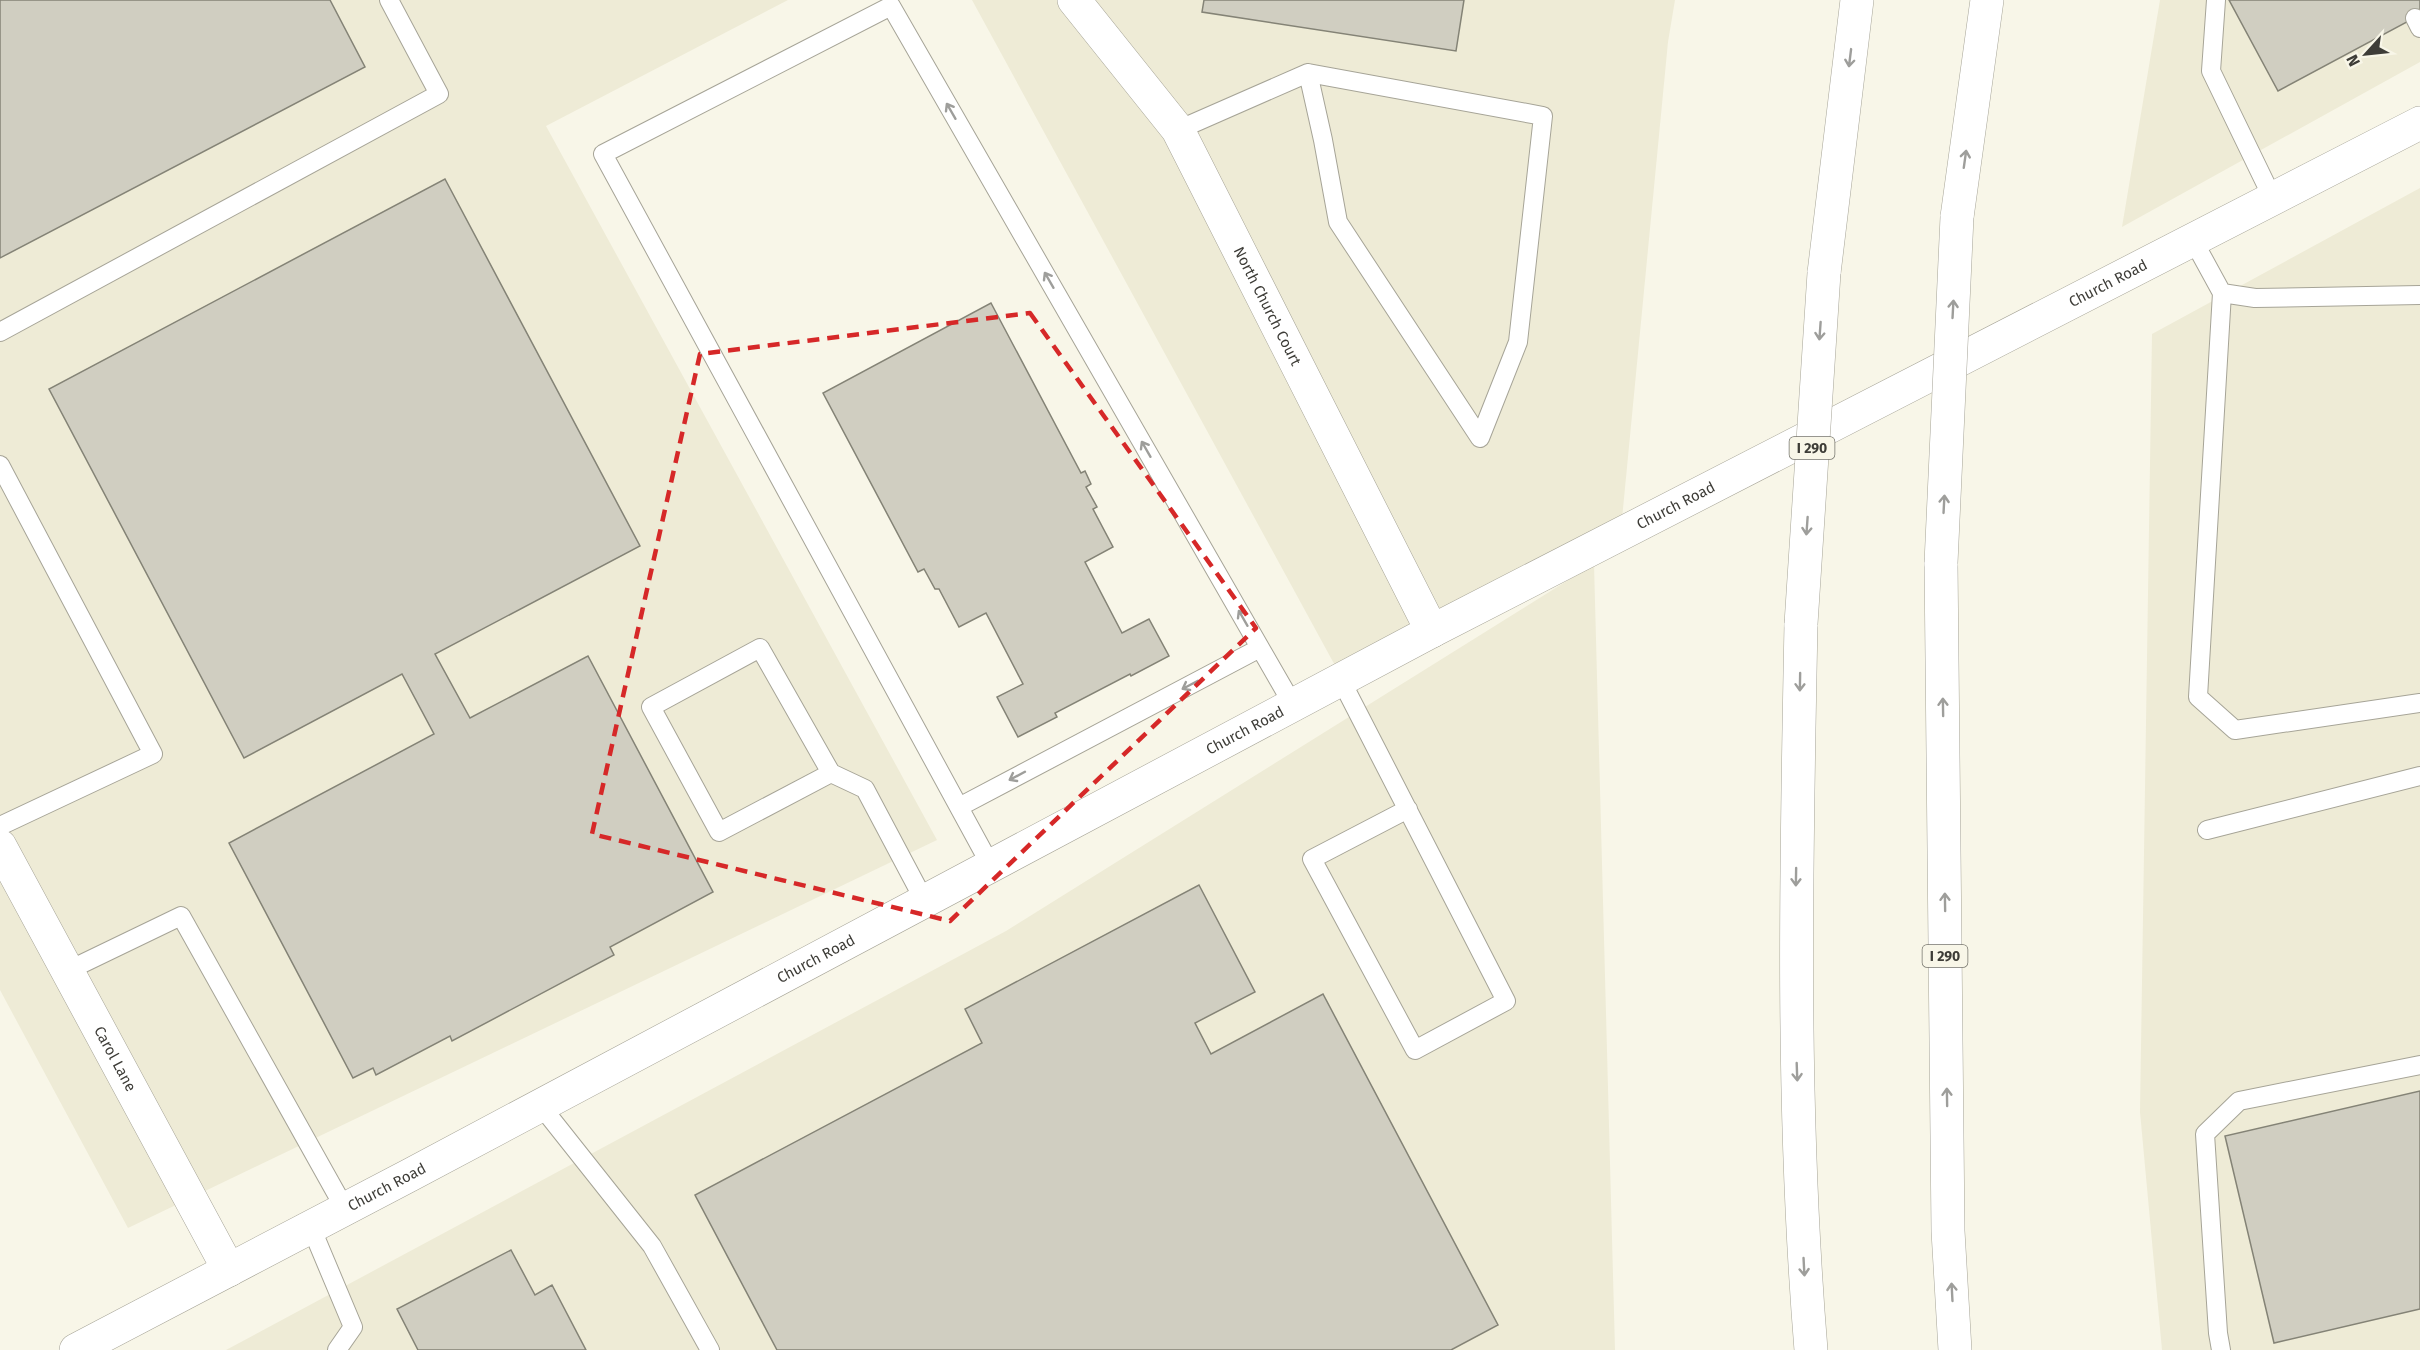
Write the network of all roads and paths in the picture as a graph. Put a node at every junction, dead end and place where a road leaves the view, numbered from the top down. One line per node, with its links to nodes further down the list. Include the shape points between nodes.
1 (389, 0): 13 (lane, via 439,94)
2 (1074, 0): 8 (main road, North Church Court)
3 (1857, 0): 38 (main road, I 290, one-way to 38, bridge, via 1824,273 1801,624 1796,1038 1804,1272)
4 (1987, 0): 39 (main road, I 290, one-way to 4, bridge, via 1948,1231 1941,562 1957,217)
5 (2217, 0): 9 (lane, via 2211,71)
6 (1308, 73): 6 (lane, via 1338,222 1480,438 1518,342 1543,116); 8 (lane)
7 (2420, 123): 9 (main road, Church Road)
8 (1178, 130): 15 (main road, North Church Court)
9 (2273, 199): 10 (main road, Church Road)
10 (2193, 240): 11 (lane); 15 (main road, Church Road)
11 (2222, 293): 12 (lane, via 2255,298); 18 (lane, via 2198,697 2235,730)
12 (2420, 295)
13 (0, 332)
14 (0, 465): 24 (lane, via 153,754)
15 (1432, 631): 17 (main road, Church Road)
16 (1260, 648): 19 (lane); 22 (lane, one-way to 22); 22 (lane, one-way to 22, via 891,6 603,154)
17 (1341, 680): 19 (main road, Church Road); 23 (lane)
18 (2420, 703)
19 (1293, 705): 27 (main road, Church Road)
20 (831, 773): 20 (lane, via 760,648 651,707 718,832); 28 (lane, via 865,789)
21 (2420, 776): 25 (lane)
22 (959, 807): 27 (lane)
23 (1408, 809): 23 (lane, via 1506,1001 1415,1050 1312,859)
24 (0, 826)
25 (2207, 830)
26 (0, 846): 29 (main road, Carol Lane)
27 (991, 866): 28 (main road, Church Road)
28 (925, 902): 31 (main road, Church Road)
29 (67, 971): 32 (lane, via 181,916); 34 (main road, Carol Lane)
30 (2420, 1065): 40 (lane, via 2239,1101 2205,1134)
31 (541, 1106): 32 (main road, Church Road); 37 (lane, via 652,1245)
32 (345, 1209): 33 (main road, Church Road)
33 (311, 1227): 34 (main road, Church Road); 36 (lane, via 353,1327)
34 (229, 1270): 35 (main road, Church Road)
35 (84, 1348)
36 (337, 1350)
37 (710, 1350)
38 (1811, 1350)
39 (1955, 1350)
40 (2222, 1350)

